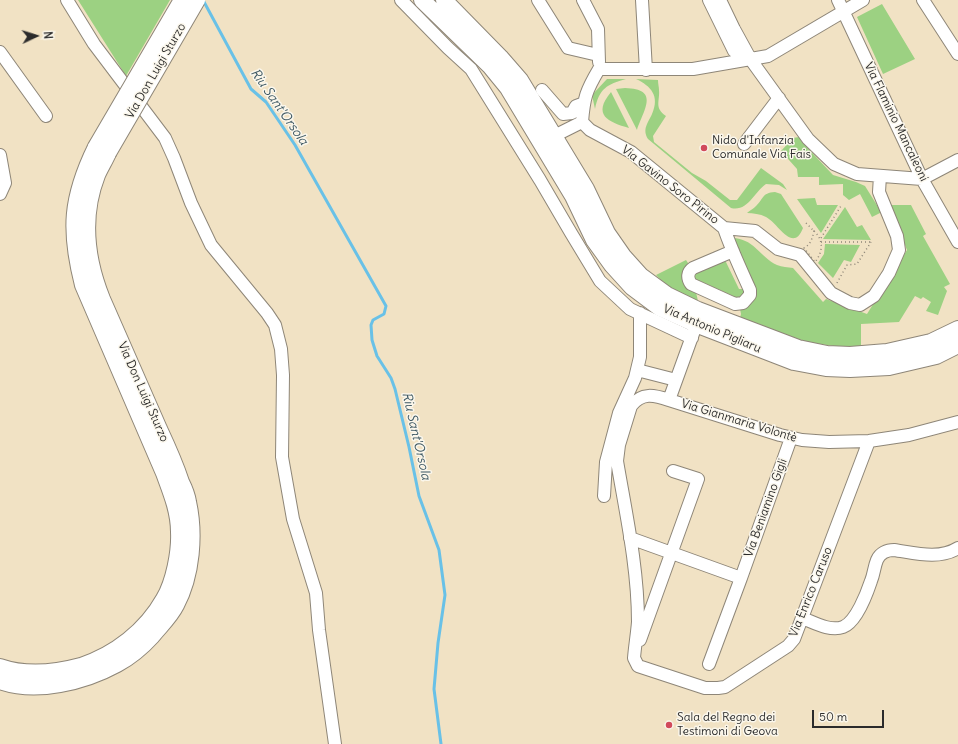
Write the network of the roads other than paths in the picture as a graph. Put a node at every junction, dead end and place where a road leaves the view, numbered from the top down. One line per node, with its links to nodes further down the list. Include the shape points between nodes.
1 (67, 0): 59 (street, via 94,44 165,138 211,245 275,325 281,349 283,375 282,457 293,519 316,593)
2 (182, 0): 29 (main road, Via Don Luigi Sturzo, bridge)
3 (198, 0): 29 (main road, Via Don Luigi Sturzo, bridge)
4 (401, 0): 38 (street, Via Antonio Pigliaru, via 471,69 600,281 630,308)
5 (422, 0): 40 (main road, Via Antonio Pigliaru, via 490,66 508,88 573,196 594,240 612,266 632,286)
6 (444, 0): 27 (main road, Via Antonio Pigliaru, via 515,74)
7 (538, 0): 18 (street, via 568,48)
8 (583, 0): 18 (street, via 598,29)
9 (642, 0): 21 (street)
10 (709, 0): 19 (street, via 734,51)
11 (720, 0): 19 (street)
12 (838, 0): 15 (street, Via Flaminio Mancaleoni)
13 (864, 0): 15 (street)
14 (922, 0): 17 (street)
15 (843, 12): 19 (street, via 768,56); 33 (street, Via Flaminio Mancaleoni)
16 (0, 52): 25 (street)
17 (958, 54)
18 (598, 55): 20 (street)
19 (751, 60): 21 (street, via 693,69); 23 (street)
20 (599, 69): 21 (street); 24 (street, via 588,88)
21 (646, 70)
22 (542, 90): 24 (street, via 563,114 572,113 576,106)
23 (778, 98): 28 (street); 32 (street, via 808,139 834,164 857,174)
24 (584, 103): 26 (street)
25 (46, 116)
26 (582, 122): 27 (street); 35 (street, Via Gavino Soro Pirino, via 590,130 630,152)
27 (554, 136): 39 (main road, Via Antonio Pigliaru, via 586,188 607,233 624,256 641,276 668,295 698,310 798,348 827,354 887,352 931,342)
28 (744, 144)
29 (102, 150): 57 (main road, Via Don Luigi Sturzo, via 85,169 79,188 75,207 74,238 77,265 82,285 175,504 179,531 178,554 165,599 134,636 114,651 96,661 47,673 27,673); 58 (main road, Via Don Luigi Sturzo, via 88,209 87,237 90,262 97,287 188,500 192,531 190,556 176,605 143,645 121,662 101,673 48,686 26,686)
30 (0, 155): 34 (street, via 5,183)
31 (958, 160): 33 (street)
32 (880, 176): 33 (street); 35 (street, Via Gavino Soro Pirino, via 879,192 897,236 898,250 874,296 860,305 831,294 800,254 778,248 755,231)
33 (922, 179): 36 (street, Via Flaminio Mancaleoni)
34 (0, 194)
35 (724, 228): 37 (street)
36 (958, 242)
37 (733, 251): 37 (street, via 750,290 750,295 743,303 735,304 691,284 688,280 689,270)
38 (640, 313): 40 (street, Via Antonio Pigliaru); 42 (street, via 640,357)
39 (958, 329)
40 (694, 331): 41 (main road, Via Antonio Pigliaru, via 794,362 826,368 889,367 936,356); 43 (street, Via Gianmaria Volontè)
41 (958, 345)
42 (637, 370): 43 (street); 49 (street, via 619,413 606,462)
43 (676, 380): 44 (street, Via Gianmaria Volontè)
44 (669, 400): 46 (street, Via Gianmaria Volontè); 50 (street, via 656,396 638,398 631,406 619,445 617,461)
45 (958, 422): 47 (street, Via Gianmaria Volontè, via 909,435)
46 (791, 438): 47 (street, Via Gianmaria Volontè, via 829,442); 53 (street, Via Beniamino Gigli)
47 (869, 441): 54 (street, Via Enrico Caruso)
48 (672, 471): 52 (street, via 698,479)
49 (604, 496)
50 (630, 538): 52 (street); 55 (street, via 638,611)
51 (957, 549): 54 (street, via 930,555 894,550 883,552 877,560 861,606 852,620 843,627 831,628)
52 (672, 553): 53 (street); 55 (street)
53 (741, 578): 56 (street, Via Beniamino Gigli)
54 (802, 618): 55 (street, Via Enrico Caruso, via 794,639 788,646 725,687 705,688 638,666)
55 (634, 658)
56 (709, 664)
57 (0, 667)
58 (0, 681)
59 (335, 744)

